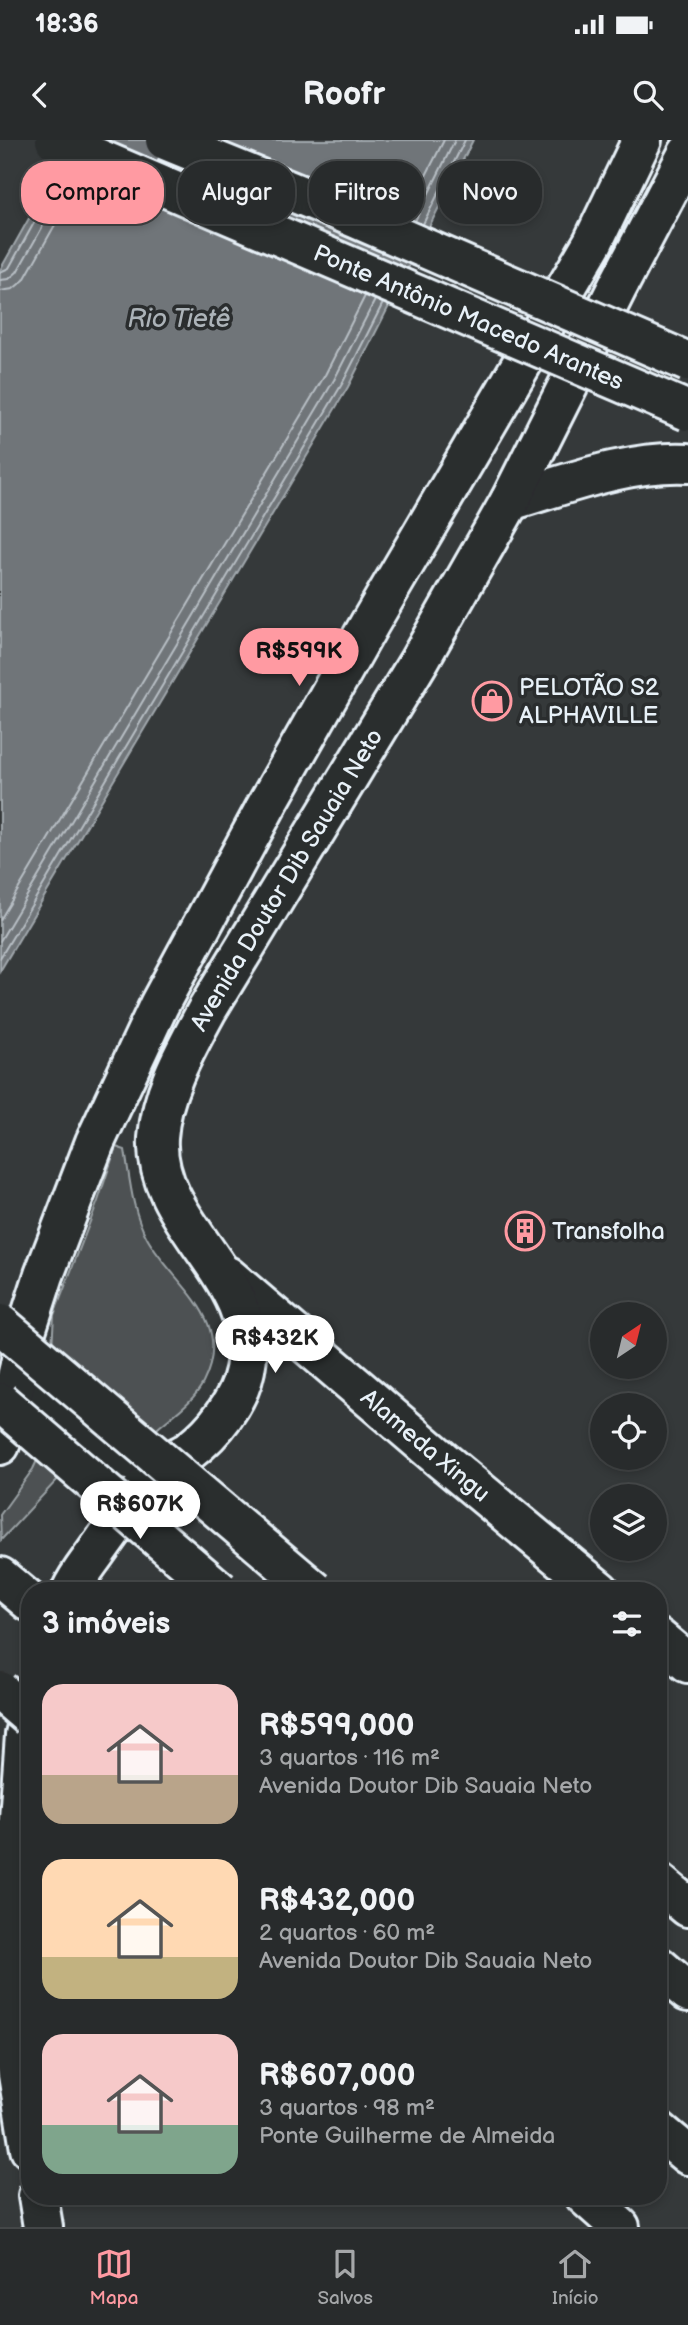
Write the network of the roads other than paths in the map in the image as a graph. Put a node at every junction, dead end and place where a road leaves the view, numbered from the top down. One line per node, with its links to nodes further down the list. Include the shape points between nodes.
1 (55, 140): 6 (main road, Ponte Antônio Macedo Arantes, bridge)
2 (165, 140): 5 (main road, Ponte Antônio Macedo Arantes, bridge)
3 (642, 140): 11 (main road, Avenida Doutor Dib Sauaia Neto, via 593,242 349,659 159,1005 95,1142 27,1324)
4 (688, 153): 8 (main road, Avenida Doutor Dib Sauaia Neto)
5 (688, 362)
6 (688, 411)
7 (688, 463): 8 (main road, via 662,462 603,474)
8 (510, 501): 9 (main road, Avenida Doutor Dib Sauaia Neto, via 181,1059 158,1138 161,1168 172,1201)
9 (221, 1270): 14 (main road, Avenida Doutor Dib Sauaia Neto, via 240,1310 246,1337 245,1369 235,1399 215,1426 189,1451); 19 (main road, Alameda Xingu)
10 (0, 1324): 18 (main road, bridge)
11 (20, 1365): 13 (main road); 14 (main road, via 51,1408 93,1443 115,1457)
12 (0, 1402): 17 (main road, bridge)
13 (0, 1446)
14 (164, 1464): 16 (main road, Avenida Doutor Dib Sauaia Neto)
15 (0, 1577): 20 (main road)
16 (77, 1582)
17 (210, 1582)
18 (304, 1582)
19 (589, 1582)
20 (21, 1594)
21 (667, 1646): 22 (main road)
22 (688, 1663)
23 (0, 1691): 24 (main road, bridge)
24 (21, 1708)
25 (21, 1791): 28 (main road, via 6,2000)
26 (667, 1974): 27 (main road)
27 (688, 1992)
28 (21, 2093)
29 (667, 2138): 30 (main road)
30 (688, 2155)
31 (39, 2205): 33 (main road)
32 (595, 2205): 34 (main road)
33 (43, 2227)
34 (620, 2227)

